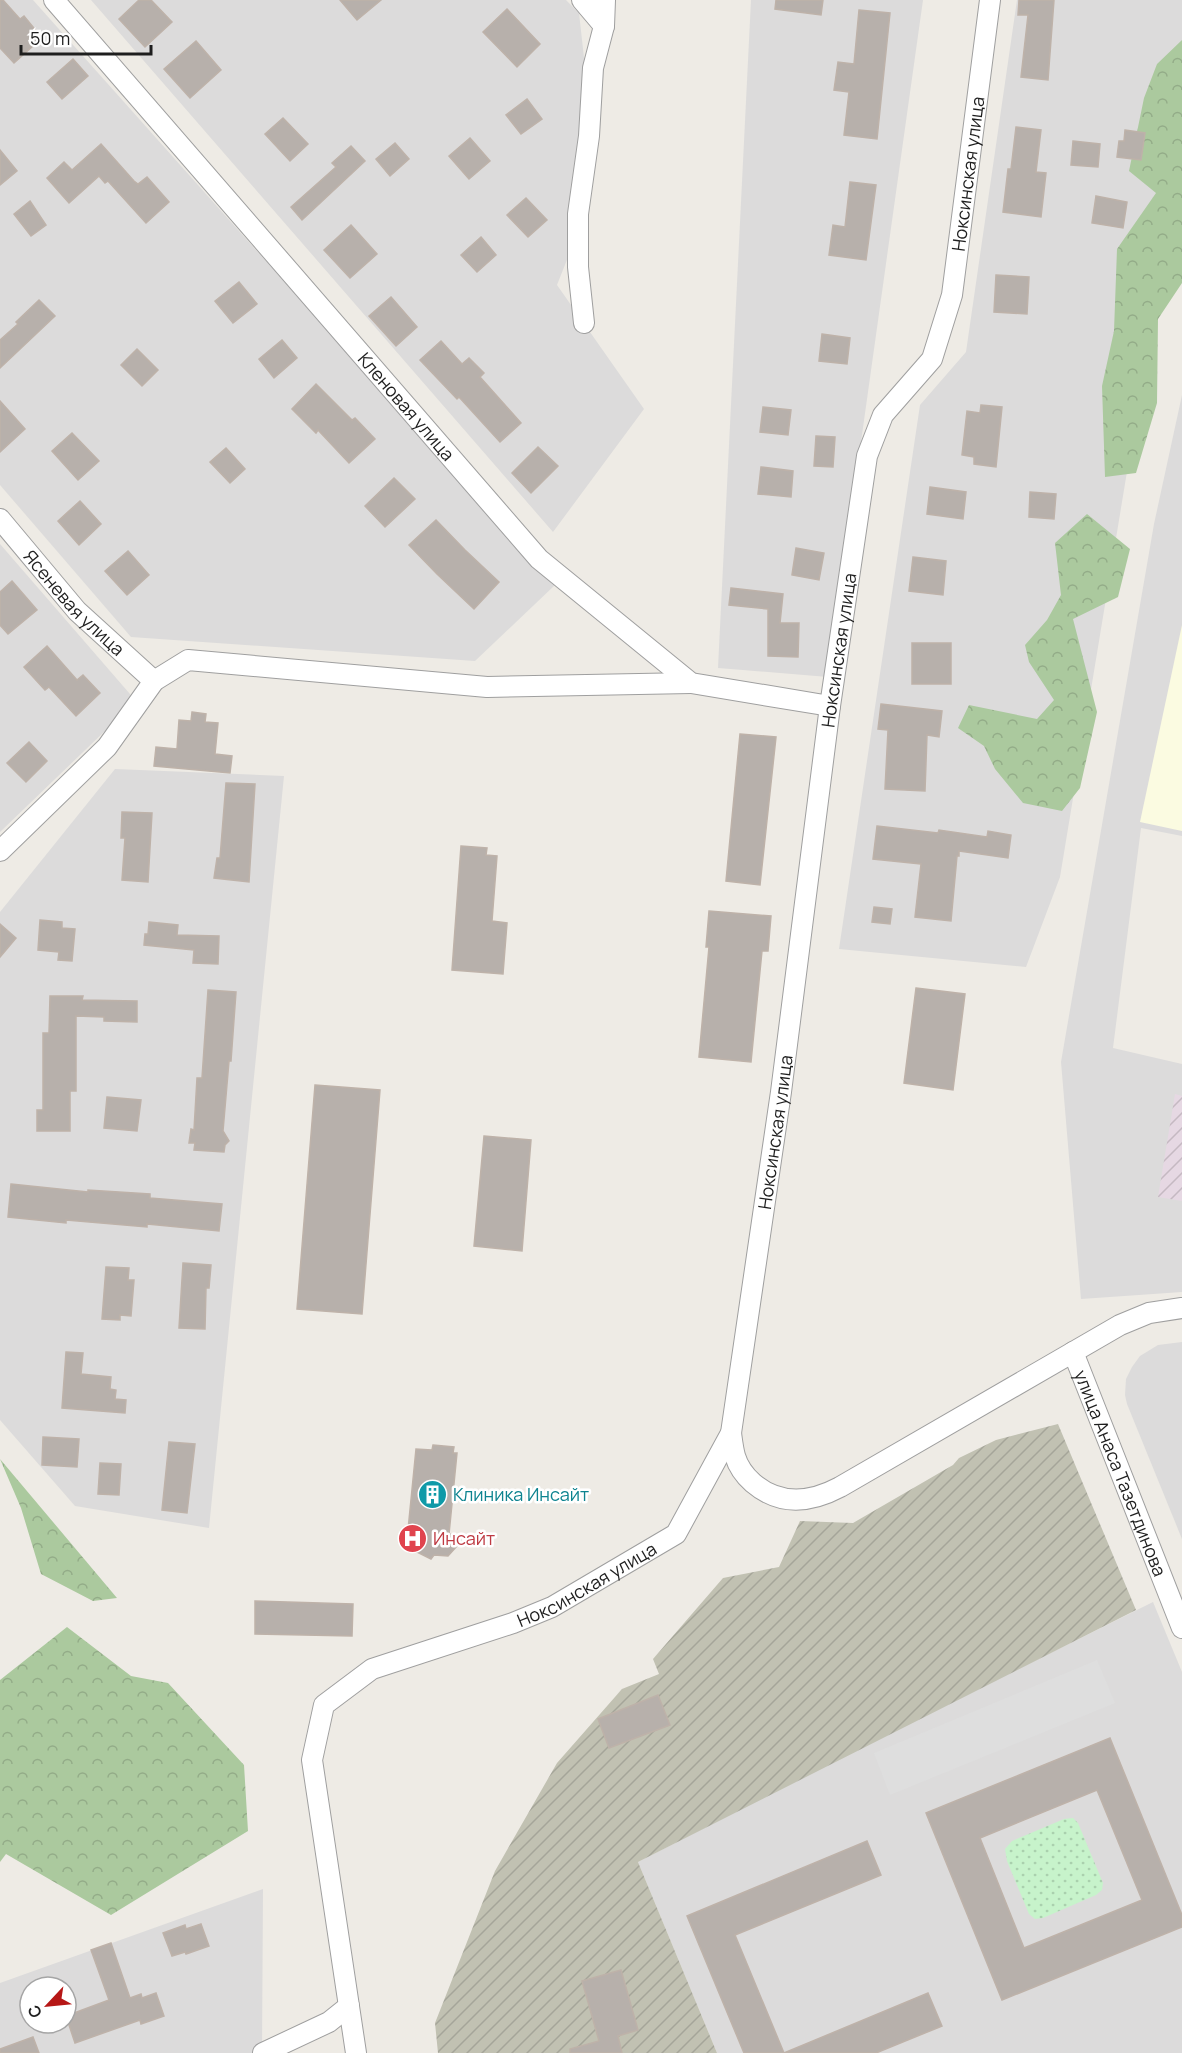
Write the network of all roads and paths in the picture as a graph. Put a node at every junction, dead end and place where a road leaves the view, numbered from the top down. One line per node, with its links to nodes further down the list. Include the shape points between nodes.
1 (54, 0): 9 (street, Кленовая улица, via 539,559)
2 (582, 0): 5 (street)
3 (605, 0): 5 (street)
4 (990, 0): 10 (street, Ноксинская улица, via 952,295 932,358 882,415 867,456)
5 (604, 26): 6 (street, via 593,68 578,214)
6 (584, 322)
7 (0, 519): 8 (street, Ясеневая улица, via 77,611)
8 (154, 681): 9 (street, via 188,660 487,687); 11 (street, via 107,747)
9 (691, 683): 10 (street, Кленовая улица)
10 (830, 706): 14 (street, Ноксинская улица, via 781,1092)
11 (0, 851)
12 (1182, 1308): 13 (street, via 1130,1320)
13 (1073, 1352): 14 (street, via 840,1487 812,1499 795,1501 763,1492 746,1477 735,1458); 15 (street, улица Анаса Тазетдинова)
14 (731, 1433): 16 (street, Ноксинская улица, via 676,1534 552,1607 372,1669 324,1705 312,1760)
15 (1182, 1628)
16 (349, 2006): 17 (street, via 329,2022); 18 (street, Ноксинская улица)
17 (263, 2053)
18 (356, 2053)

